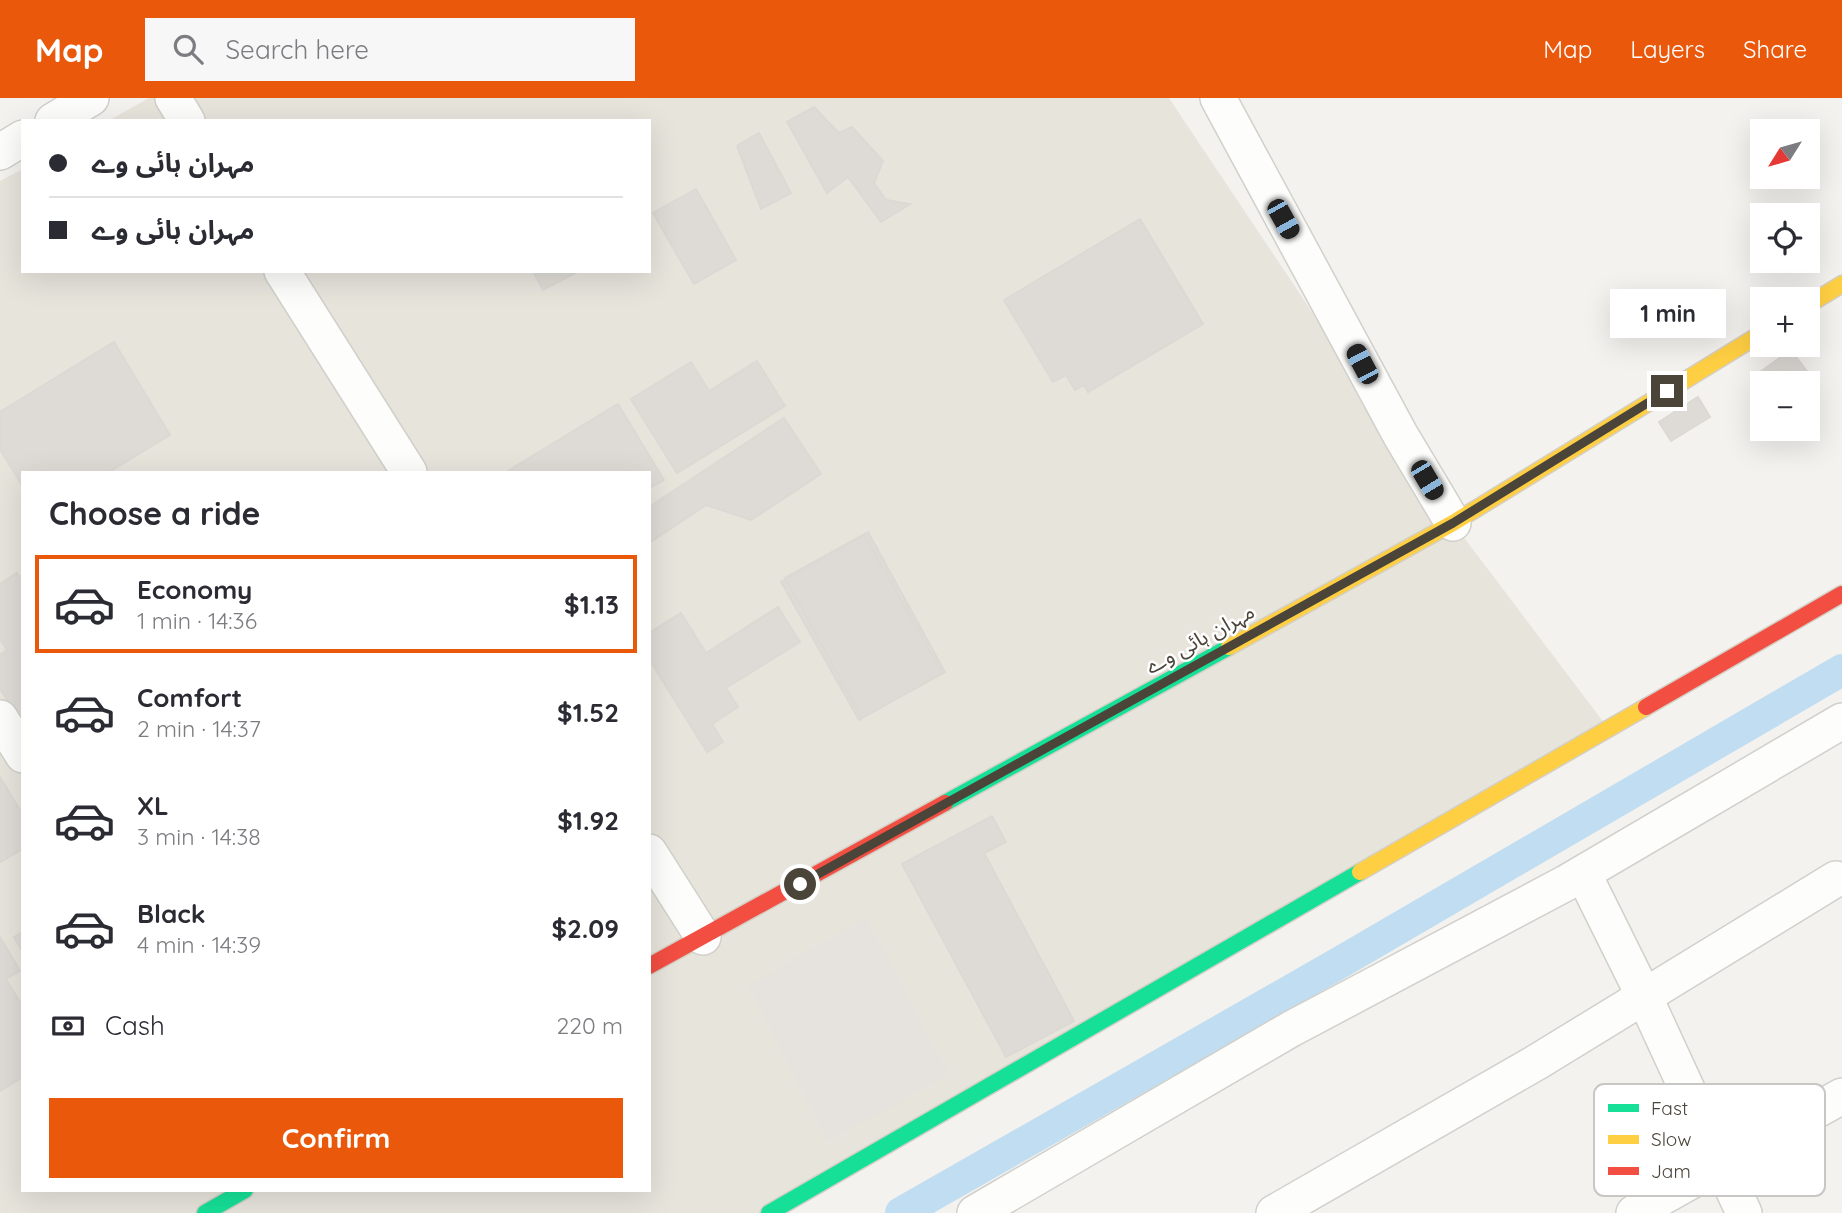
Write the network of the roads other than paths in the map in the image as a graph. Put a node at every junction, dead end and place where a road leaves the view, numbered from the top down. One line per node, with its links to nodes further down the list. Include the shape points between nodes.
1 (92, 98): 4 (street)
2 (173, 98): 5 (street)
3 (1218, 98): 13 (street)
4 (56, 119)
5 (186, 119)
6 (21, 139): 7 (street)
7 (0, 152)
8 (283, 273): 12 (street)
9 (1842, 284): 10 (main road)
10 (1820, 298)
11 (1750, 340): 13 (main road, مہران ہائی وے)
12 (408, 471)
13 (1453, 523): 21 (main road, مہران ہائی وے)
14 (1842, 594): 32 (main road)
15 (0, 718): 17 (street)
16 (1842, 721): 19 (street)
17 (21, 752)
18 (651, 855): 21 (street)
19 (1583, 873): 23 (street); 30 (street, via 1291,1029)
20 (1836, 879): 23 (street)
21 (703, 937): 22 (main road, مہران ہائی وے)
22 (651, 965)
23 (1644, 996): 24 (street); 34 (street)
24 (1685, 1084)
25 (1842, 1096): 26 (street)
26 (1825, 1105)
27 (242, 1192): 31 (main road)
28 (1664, 1196): 35 (street)
29 (1736, 1196): 36 (street)
30 (1018, 1202): 33 (street)
31 (205, 1213)
32 (769, 1213)
33 (975, 1213)
34 (1274, 1213)
35 (1634, 1213)
36 (1744, 1213)

